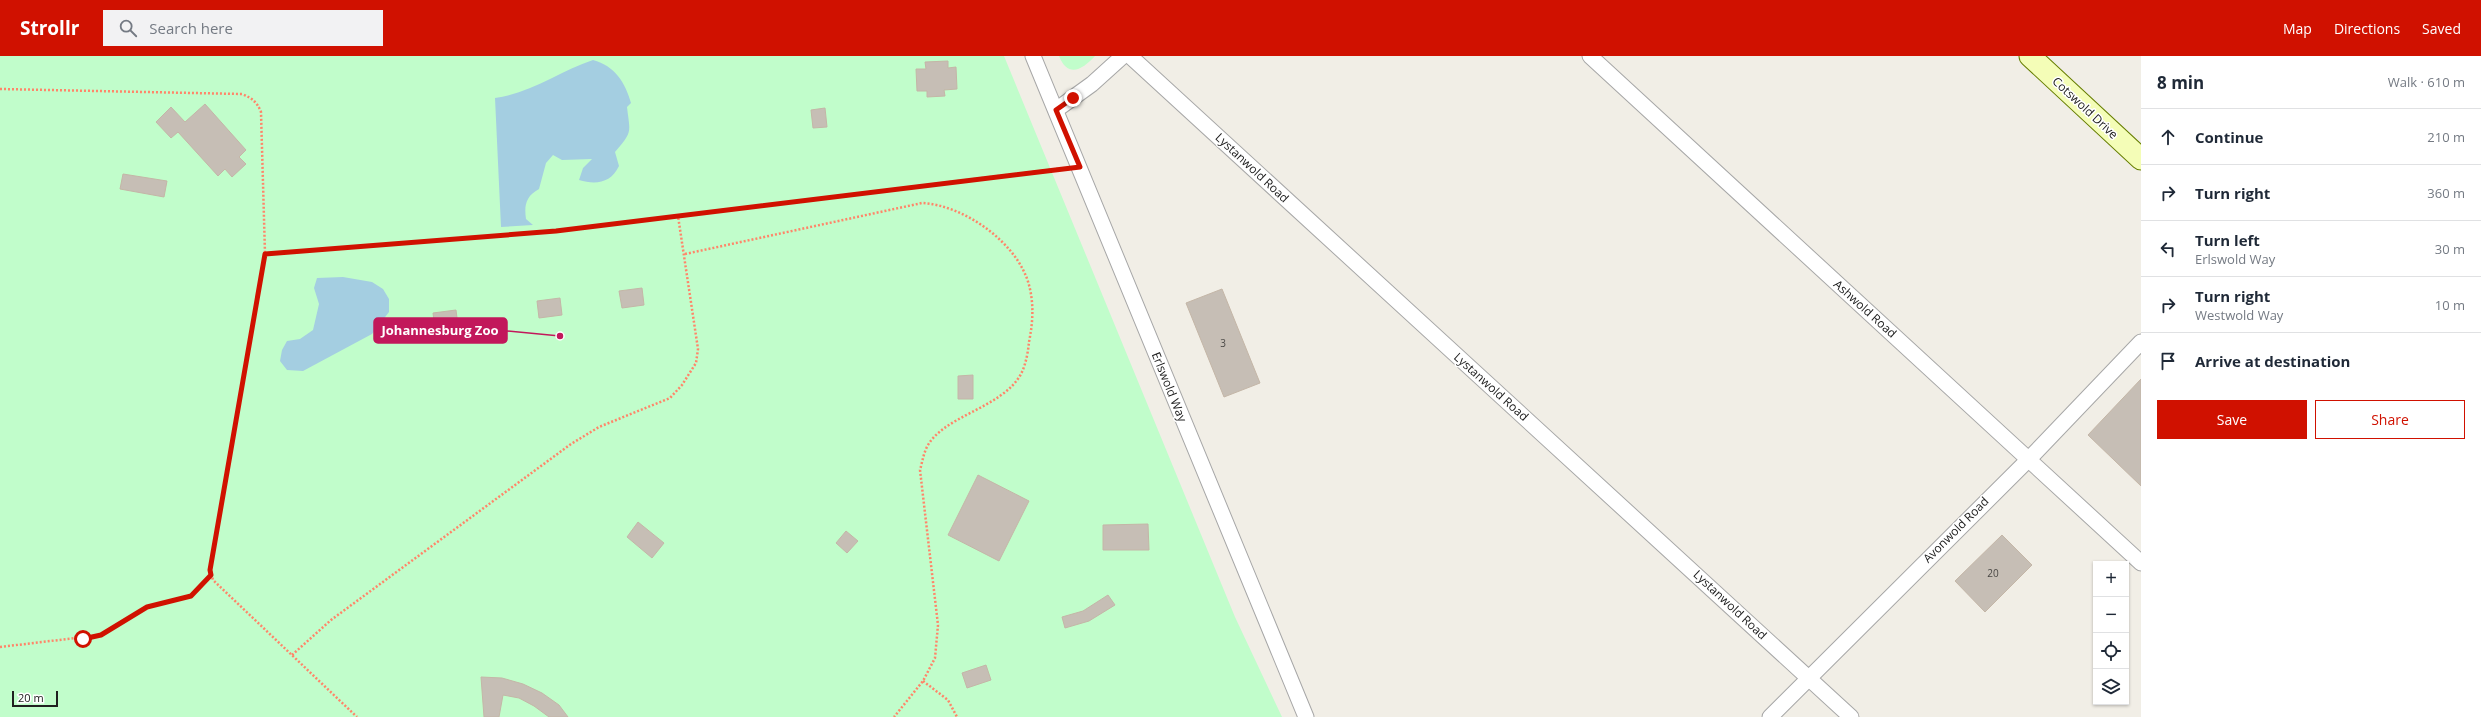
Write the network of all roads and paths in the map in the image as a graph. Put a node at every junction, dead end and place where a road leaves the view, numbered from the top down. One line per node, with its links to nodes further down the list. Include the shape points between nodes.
1 (1033, 56): 7 (street, Erlswold Way)
2 (1123, 56): 7 (street, via 1092,84)
3 (1130, 56): 19 (street, Lystanwold Road)
4 (1590, 56): 14 (street, Ashwold Road)
5 (2030, 56): 8 (main road, Cotswold Drive)
6 (0, 89): 11 (path, via 242,94 253,99 261,112)
7 (1056, 110): 9 (street, Erlswold Way)
8 (2141, 159)
9 (1080, 167): 10 (path); 24 (street, Erlswold Way)
10 (678, 216): 11 (path, via 556,231); 12 (path)
11 (265, 254): 16 (path, via 211,562)
12 (685, 254): 18 (path, via 698,349 696,363 670,398 599,427 570,444 331,620); 20 (path, via 922,203 938,204 963,213 993,235 1015,257 1028,283 1033,304 1033,321 1022,373 1010,390 944,428 926,448 920,470 938,625 935,658)
13 (2141, 342): 14 (street, Avonwold Road)
14 (2029, 459): 15 (street, Ashwold Road); 19 (street, Avonwold Road)
15 (2141, 563)
16 (211, 575): 17 (path, via 191,596 147,607 101,635); 18 (path, via 213,580)
17 (0, 647)
18 (292, 655): 21 (path)
19 (1809, 677): 25 (street, Avonwold Road); 26 (street, Lystanwold Road)
20 (923, 680): 22 (path); 23 (path, via 948,700)
21 (357, 717)
22 (894, 717)
23 (957, 717)
24 (1306, 717)
25 (1770, 717)
26 (1852, 717)

